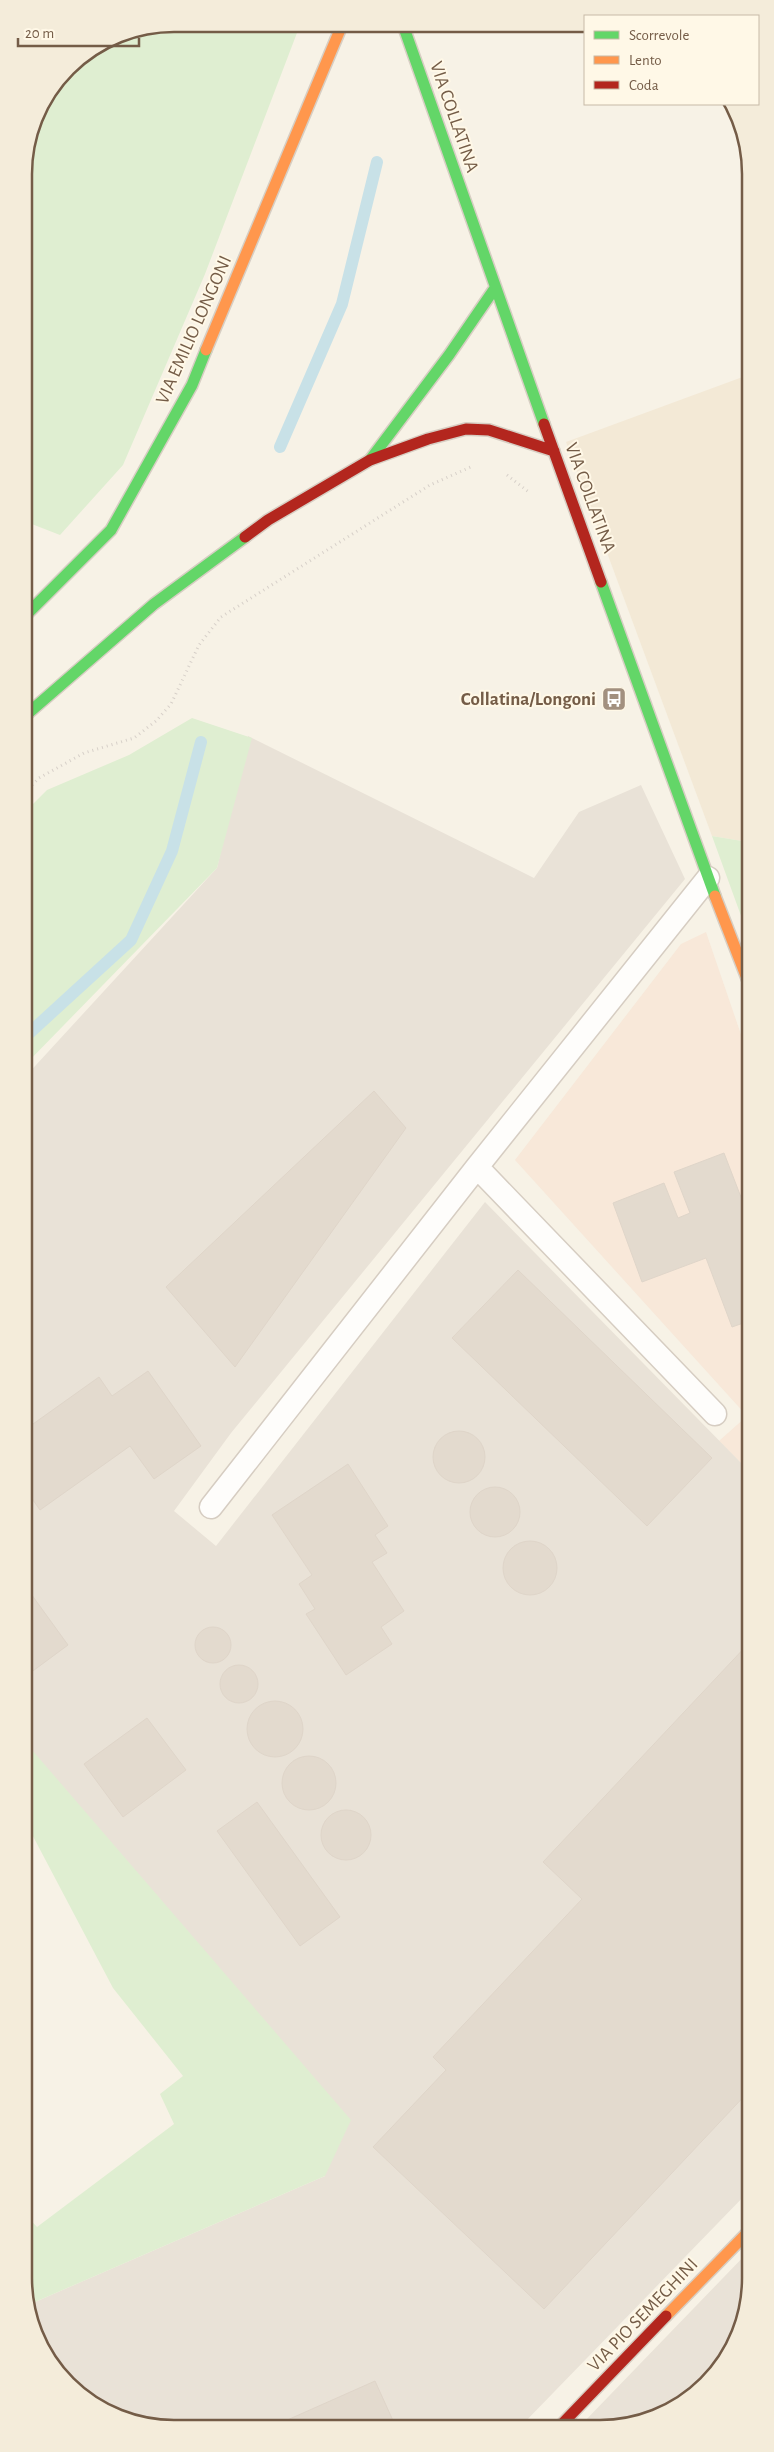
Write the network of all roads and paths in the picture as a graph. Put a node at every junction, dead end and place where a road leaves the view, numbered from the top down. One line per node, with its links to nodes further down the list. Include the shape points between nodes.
1 (339, 32): 9 (street, VIA EMILIO LONGONI, via 192,385 111,530)
2 (405, 32): 3 (street, VIA COLLATINA)
3 (495, 288): 4 (street, VIA COLLATINA); 5 (street)
4 (554, 451): 5 (street, via 489,430 466,429); 8 (street, VIA COLLATINA)
5 (370, 460): 10 (street, via 268,520 154,604)
6 (475, 465): 11 (path, via 430,485 221,617 198,645 171,704 156,721 134,738 84,753)
7 (500, 473): 8 (path, via 508,475 536,498)
8 (572, 501): 12 (street, VIA COLLATINA)
9 (33, 608)
10 (33, 709)
11 (33, 784)
12 (708, 878): 13 (street, VIA COLLATINA); 14 (lane)
13 (742, 965)
14 (477, 1167): 15 (lane); 16 (lane)
15 (715, 1414)
16 (211, 1507)
17 (741, 2239): 18 (street, VIA PIO SEMEGHINI)
18 (566, 2420)

